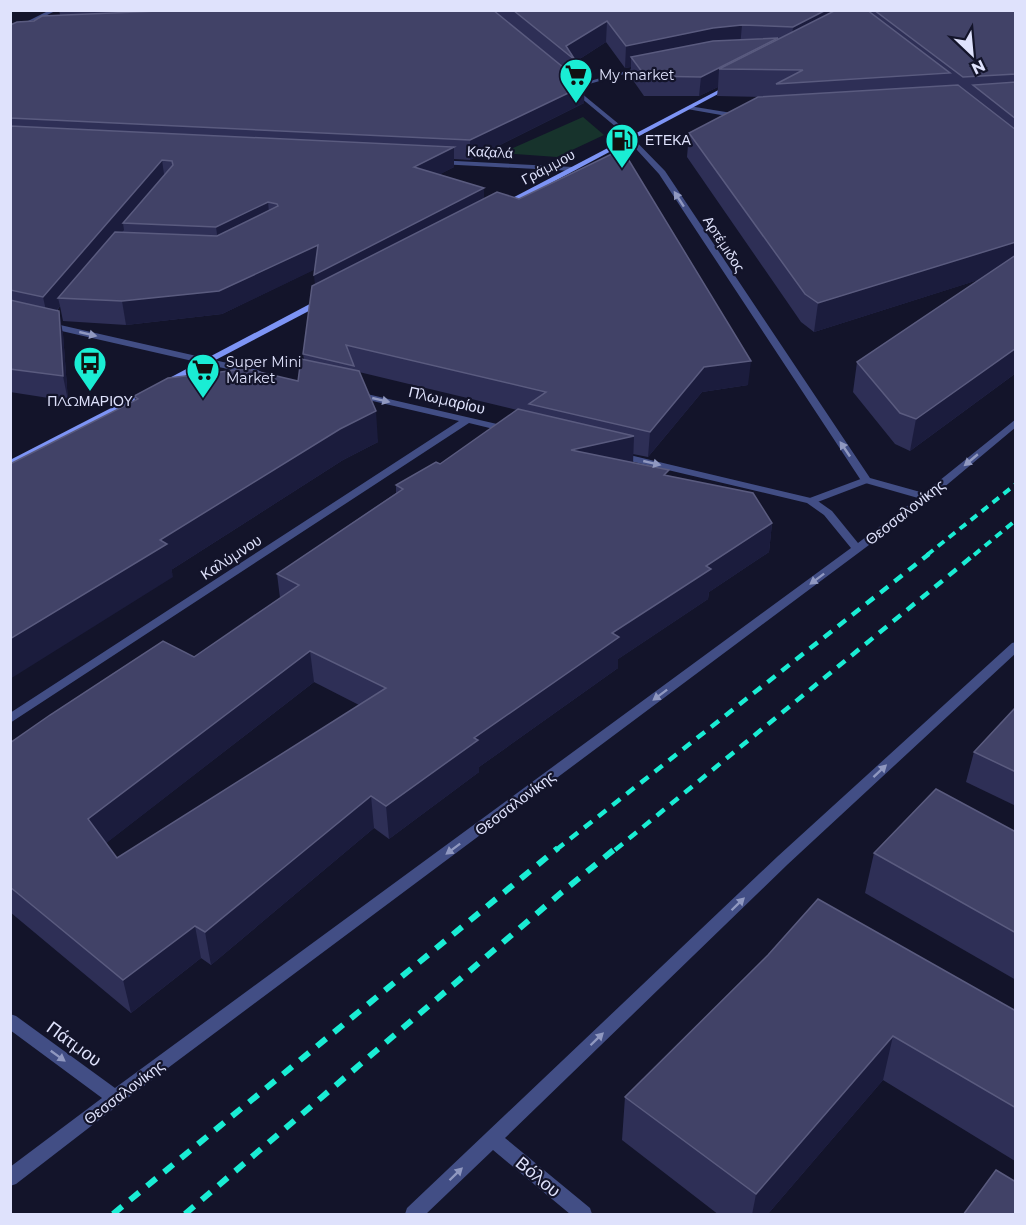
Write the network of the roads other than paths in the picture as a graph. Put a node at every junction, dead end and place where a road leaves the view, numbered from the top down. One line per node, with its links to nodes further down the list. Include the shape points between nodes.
1 (54, 10): 3 (street)
2 (39, 29): 3 (street)
3 (13, 31)
4 (656, 64): 7 (street)
5 (562, 80): 7 (street, Αρτέμιδος)
6 (741, 80): 8 (street, Γράμμου)
7 (571, 87): 10 (street, Αρτέμιδος)
8 (689, 108): 9 (street); 10 (street, Γράμμου)
9 (742, 117)
10 (630, 139): 12 (street, Γράμμου); 24 (street, Αρτέμιδος, one-way to 10, via 662,173)
11 (436, 162): 12 (street, Καζαλά)
12 (573, 169): 13 (street, Γράμμου)
13 (491, 212)
14 (328, 297): 16 (street)
15 (58, 318): 16 (street, one-way to 16, via 46,325)
16 (208, 360): 17 (street); 23 (street)
17 (266, 374)
18 (344, 392): 19 (street, Πλωμαρίου, one-way to 19)
19 (467, 420): 21 (street, Πλωμαρίου); 29 (street, Καλύμνου)
20 (1016, 422): 25 (street, Θεσσαλονίκης, one-way to 25)
21 (525, 433)
22 (605, 452): 26 (street, one-way to 26)
23 (10, 464)
24 (866, 480): 25 (street); 26 (street)
25 (926, 497): 27 (street, Θεσσαλονίκης)
26 (811, 501): 27 (street, via 828,513)
27 (857, 549): 31 (street, Θεσσαλονίκης, one-way to 31)
28 (1016, 646): 32 (street, one-way to 28, via 782,861)
29 (10, 719)
30 (10, 1021): 31 (street, Πάτμου, one-way to 31)
31 (115, 1098): 33 (street, Θεσσαλονίκης)
32 (493, 1139): 34 (street, one-way to 32); 35 (street, Βόλου)
33 (10, 1178)
34 (414, 1215)
35 (583, 1215)

